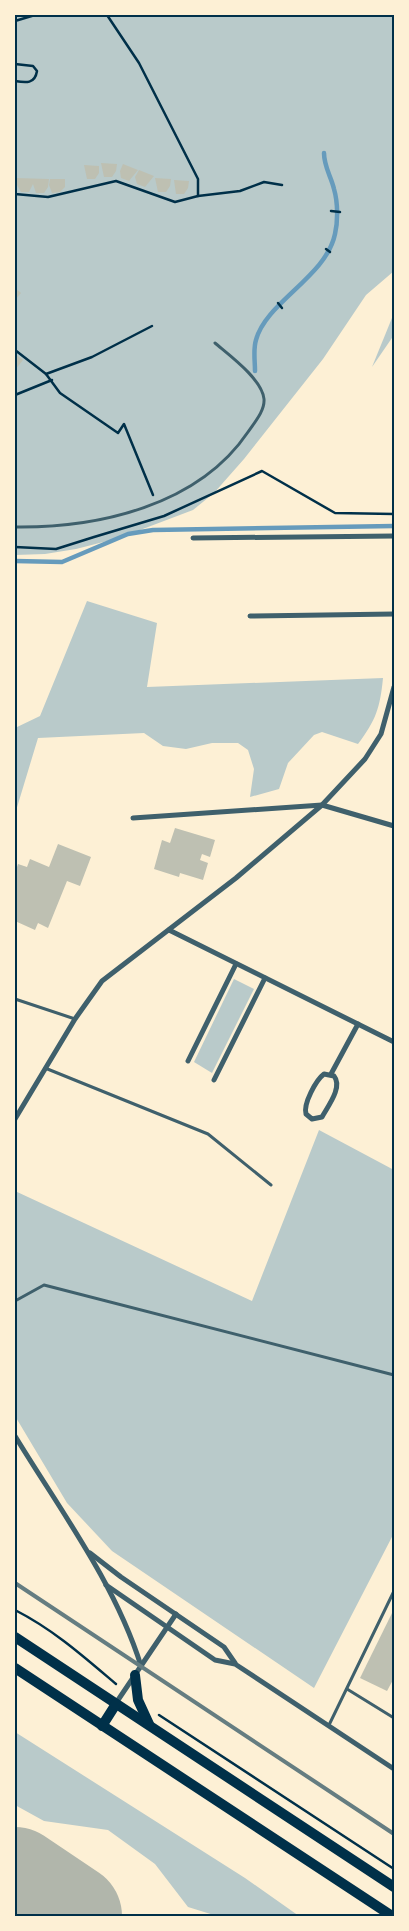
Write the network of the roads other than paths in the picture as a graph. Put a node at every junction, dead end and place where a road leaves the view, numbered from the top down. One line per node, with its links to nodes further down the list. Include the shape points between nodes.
1 (215, 343): 2 (lane, via 243,366 260,388 264,400 261,413 244,438 214,471 158,503 135,511 47,527)
2 (15, 527)
3 (394, 536): 4 (street)
4 (193, 538)
5 (394, 614): 6 (street)
6 (250, 616)
7 (394, 687): 8 (street, via 377,744)
8 (322, 805): 9 (street); 10 (street); 11 (street)
9 (133, 818)
10 (394, 826)
11 (169, 930): 12 (street); 15 (street, via 102,980)
12 (236, 964): 13 (street); 18 (street)
13 (265, 978): 16 (street); 21 (street)
14 (15, 999): 15 (lane)
15 (75, 1019): 19 (street)
16 (358, 1024): 17 (street); 20 (street)
17 (394, 1042)
18 (188, 1061)
19 (44, 1068): 22 (street); 23 (lane, via 208,1134)
20 (332, 1074): 20 (street, via 319,1078 305,1106 306,1114 312,1119 322,1117 337,1088 337,1079)
21 (214, 1080)
22 (15, 1119)
23 (271, 1185)
24 (15, 1301): 25 (lane, via 44,1286)
25 (394, 1375)
26 (15, 1436): 27 (street)
27 (84, 1548): 28 (street); 30 (street)
28 (106, 1585): 31 (street); 34 (street, via 127,1624)
29 (394, 1591): 37 (lane)
30 (176, 1614): 31 (street); 33 (street, via 224,1646)
31 (167, 1627): 33 (street, via 215,1660); 34 (street)
32 (15, 1637): 38 (main road)
33 (235, 1664): 40 (street)
34 (141, 1666): 36 (street)
35 (15, 1668): 41 (main road)
36 (135, 1675): 38 (street); 42 (main road, via 138,1700)
37 (347, 1689): 39 (lane); 40 (lane)
38 (116, 1704): 41 (main road); 42 (main road)
39 (394, 1718)
40 (329, 1725): 43 (street)
41 (102, 1726): 45 (main road)
42 (151, 1727): 44 (main road)
43 (394, 1769)
44 (394, 1887)
45 (392, 1916)

